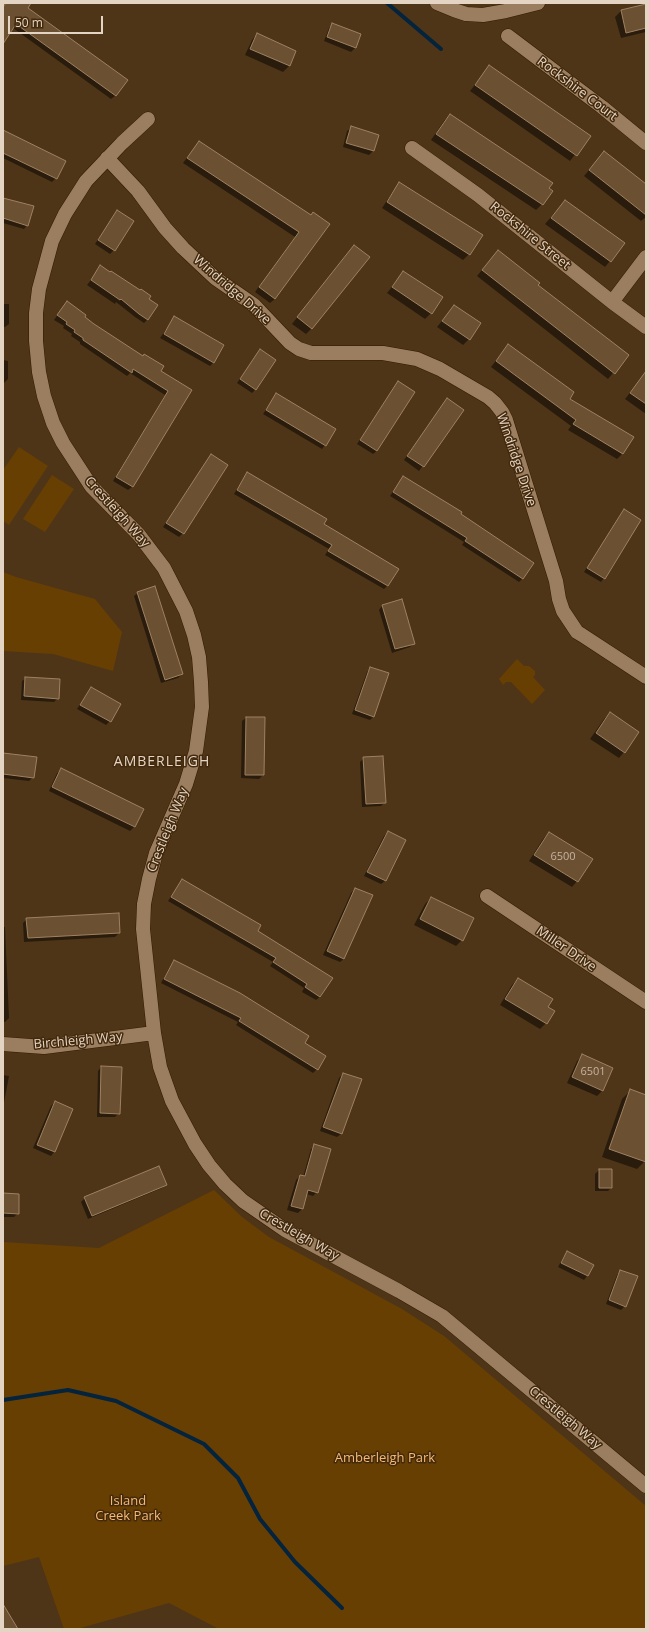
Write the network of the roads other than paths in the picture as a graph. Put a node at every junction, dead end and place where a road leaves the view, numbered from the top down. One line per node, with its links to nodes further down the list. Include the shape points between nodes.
1 (437, 3): 2 (street, via 466,14 483,15)
2 (538, 3)
3 (508, 36): 5 (street, Rockshire Court)
4 (148, 119): 7 (street, Crestleigh Way)
5 (646, 142)
6 (412, 148): 9 (street, Rockshire Street, via 478,195)
7 (107, 158): 11 (street, Windridge Drive, via 138,191 183,248 215,278 254,306 299,349 311,353 383,353 417,359 440,369 495,403 506,420 563,610 582,635); 14 (street, Crestleigh Way, via 78,191 52,241 39,289 36,341 44,396 63,443 91,486 139,535 164,568 186,611 199,657 202,707 196,751 186,784 156,853 144,904 143,929)
8 (646, 257): 9 (street)
9 (612, 302): 10 (street, Rockshire Street)
10 (646, 327)
11 (646, 677)
12 (487, 896): 13 (street, Miller Drive)
13 (646, 1002)
14 (154, 1033): 15 (street, Birchleigh Way, via 44,1047); 16 (street, Crestleigh Way, via 160,1067 182,1123 209,1165 243,1201 285,1230 442,1316)
15 (3, 1044)
16 (646, 1486)

